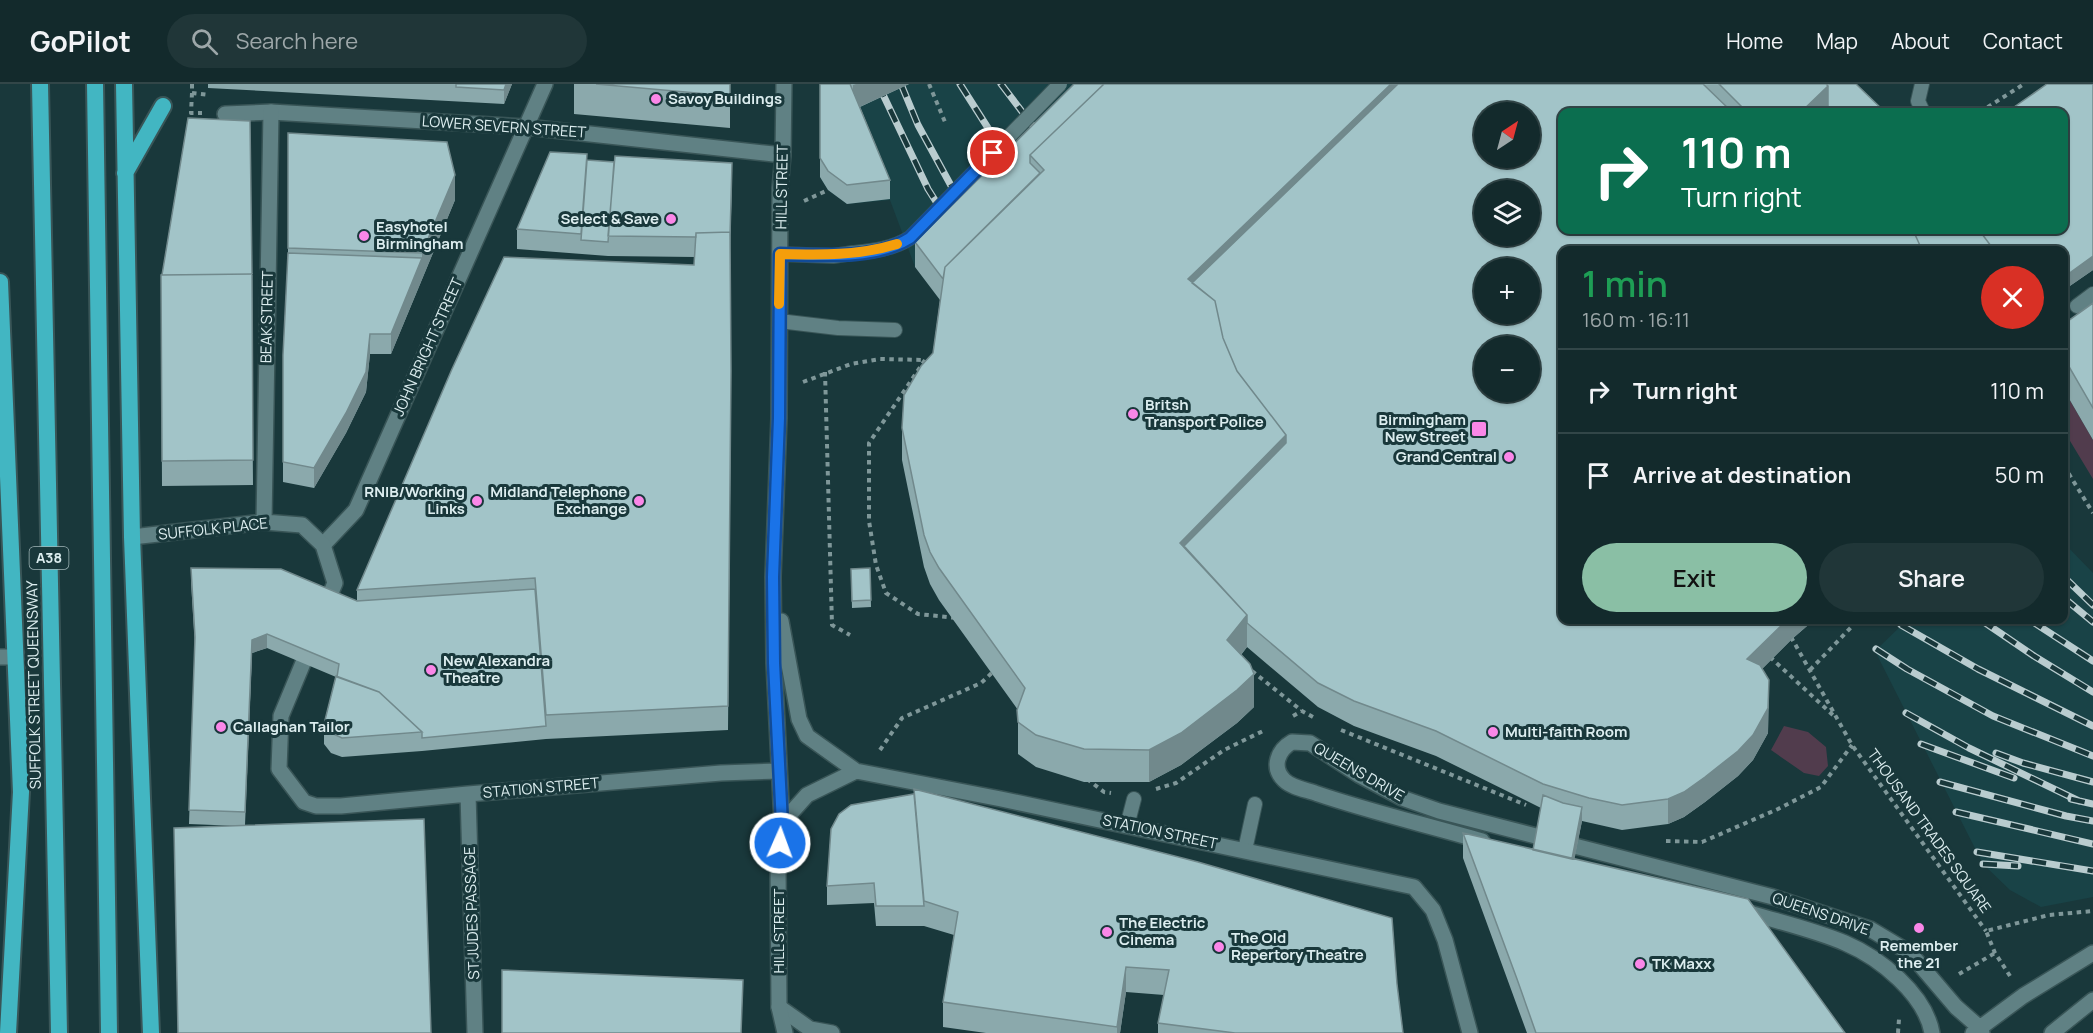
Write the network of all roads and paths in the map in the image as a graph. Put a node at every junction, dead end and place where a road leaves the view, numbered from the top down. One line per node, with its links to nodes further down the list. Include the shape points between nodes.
1 (40, 84): 81 (highway, SUFFOLK STREET QUEENSWAY / A38)
2 (95, 84): 82 (highway)
3 (124, 84): 20 (highway)
4 (545, 84): 18 (street, JOHN BRIGHT STREET)
5 (784, 84): 19 (street, HILL STREET)
6 (929, 84): 17 (path)
7 (1060, 84): 21 (lane, bridge, via 910,238 874,251 833,256)
8 (1922, 84): 12 (lane, via 1918,101)
9 (2024, 84): 13 (path)
10 (192, 93): 14 (path)
11 (163, 106): 20 (highway)
12 (1921, 108)
13 (1986, 108)
14 (190, 112)
15 (271, 112): 16 (street, LOWER SEVERN STREET); 18 (street, LOWER SEVERN STREET); 32 (street, BEAK STREET)
16 (225, 114)
17 (945, 122)
18 (526, 127): 19 (street, LOWER SEVERN STREET); 34 (street, JOHN BRIGHT STREET, via 356,510)
19 (783, 155): 21 (street, HILL STREET)
20 (124, 175): 33 (highway)
21 (780, 254): 25 (street, HILL STREET)
22 (0, 282): 29 (highway)
23 (2093, 294): 24 (lane)
24 (2077, 306)
25 (779, 321): 26 (lane); 35 (street, HILL STREET)
26 (895, 330)
27 (925, 360): 28 (path); 37 (path, via 869,443 869,521 876,565 886,592 918,614); 40 (path, via 880,359 825,372 832,625)
28 (934, 365)
29 (3, 410): 42 (highway)
30 (2068, 472): 31 (path)
31 (2093, 513)
32 (264, 522): 33 (street, SUFFOLK PLACE); 34 (street, SUFFOLK PLACE, via 302,525)
33 (132, 537): 83 (highway)
34 (323, 545): 36 (street, via 335,584)
35 (773, 577): 55 (street, HILL STREET); 56 (street, HILL STREET, via 799,719 807,736)
36 (327, 602)
37 (961, 618)
38 (1854, 624): 46 (path)
39 (1785, 629): 46 (path, THOUSAND TRADES SQUARE)
40 (850, 635)
41 (1764, 652): 50 (path)
42 (8, 657): 80 (highway, via 21,792)
43 (303, 663): 59 (street, STATION STREET, via 281,716 279,769 304,802 341,806)
44 (1246, 667): 47 (path)
45 (997, 668): 54 (path, via 981,683 902,718)
46 (1810, 670): 50 (path, THOUSAND TRADES SQUARE)
47 (1302, 711): 48 (path); 49 (path)
48 (1292, 716)
49 (1320, 720)
50 (1838, 720): 53 (path, THOUSAND TRADES SQUARE)
51 (1273, 726): 58 (path, via 1224,750 1176,783)
52 (1338, 729): 63 (path)
53 (1852, 745): 66 (path, THOUSAND TRADES SQUARE, via 1821,787 1778,809 1702,842); 71 (path, THOUSAND TRADES SQUARE)
54 (880, 750)
55 (779, 771): 59 (street, STATION STREET); 64 (street, HILL STREET)
56 (856, 771): 64 (street, via 807,795); 65 (street, STATION STREET)
57 (1078, 773): 60 (path)
58 (1149, 792)
59 (468, 794): 84 (street, ST JUDES PASSAGE)
60 (1113, 794)
61 (1134, 799): 65 (lane)
62 (1255, 804): 68 (lane)
63 (1533, 807)
64 (782, 824): 77 (street, HILL STREET, via 778,862)
65 (1127, 826): 68 (street, STATION STREET)
66 (1656, 841)
67 (1495, 844): 79 (street, QUEENS DRIVE, via 1293,785 1280,775 1279,754 1292,742 1311,743 1394,794 1439,811 1773,897 1870,929 1910,953)
68 (1245, 850): 87 (street, STATION STREET, via 1414,887 1433,910 1445,940)
69 (1733, 909): 89 (street, QUEENS DRIVE, via 1846,943 1879,963 1916,996)
70 (2093, 911): 71 (path, via 2049,915)
71 (1986, 931): 72 (path, THOUSAND TRADES SQUARE)
72 (1995, 953): 74 (path); 75 (path, THOUSAND TRADES SQUARE)
73 (2093, 953): 79 (street, via 2023,996)
74 (1955, 976)
75 (2012, 980)
76 (2093, 1000): 90 (street)
77 (779, 1007): 85 (street, HILL STREET); 86 (street, via 810,1029)
78 (1899, 1016): 88 (path)
79 (1978, 1031)
80 (8, 1033)
81 (59, 1033)
82 (109, 1033)
83 (151, 1033)
84 (475, 1033)
85 (784, 1033)
86 (832, 1033)
87 (1470, 1033)
88 (1898, 1033)
89 (1932, 1033)
90 (2052, 1033)

